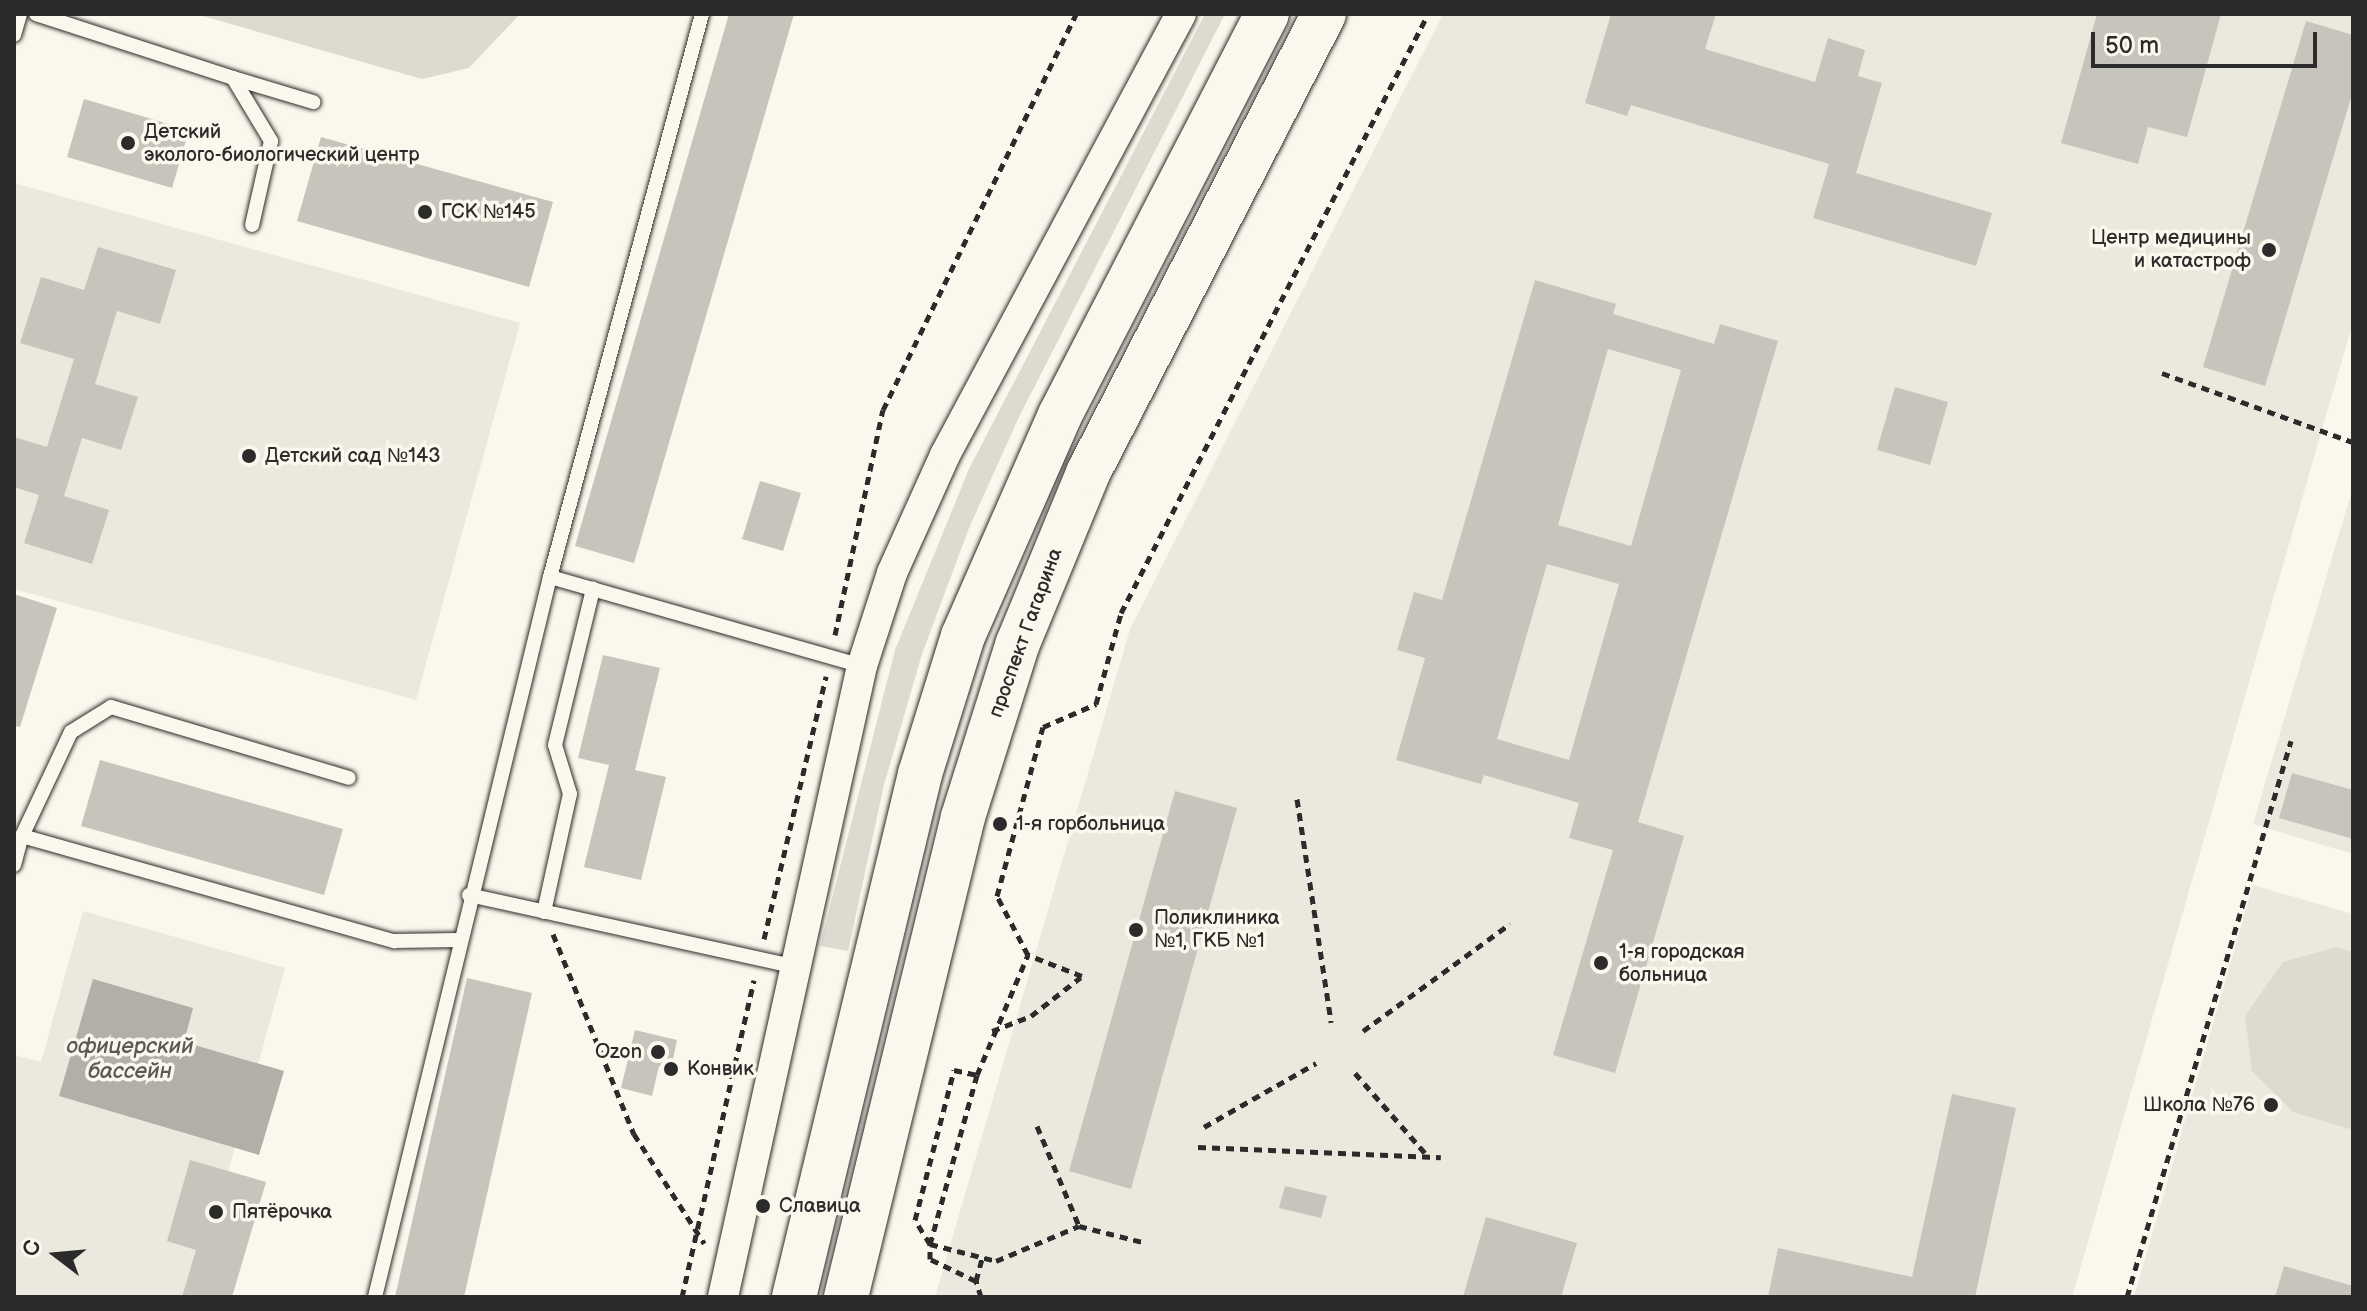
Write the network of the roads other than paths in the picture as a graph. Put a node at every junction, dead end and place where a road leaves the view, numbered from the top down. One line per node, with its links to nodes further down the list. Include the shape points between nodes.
1 (20, 14): 7 (lane)
2 (36, 14): 8 (lane)
3 (702, 14): 11 (lane)
4 (1181, 14): 13 (street, via 945,455 892,573)
5 (1267, 14): 23 (main road, via 1060,415 963,636 920,774)
6 (1324, 14): 24 (main road, проспект Гагарина, via 1088,473 1018,643 959,832)
7 (14, 35)
8 (233, 78): 9 (lane); 10 (lane, via 271,141)
9 (313, 102)
10 (252, 225)
11 (550, 577): 12 (lane); 17 (lane)
12 (593, 589): 13 (lane); 18 (lane, via 555,745 570,794)
13 (862, 666): 20 (street)
14 (349, 778): 15 (lane, via 111,707 71,732)
15 (22, 836): 16 (lane); 19 (lane, via 394,941)
16 (14, 865)
17 (469, 895): 18 (lane); 19 (lane)
18 (544, 912): 20 (lane)
19 (458, 940): 21 (lane)
20 (796, 967): 22 (street)
21 (375, 1297)
22 (723, 1297)
23 (794, 1297)
24 (846, 1297)

